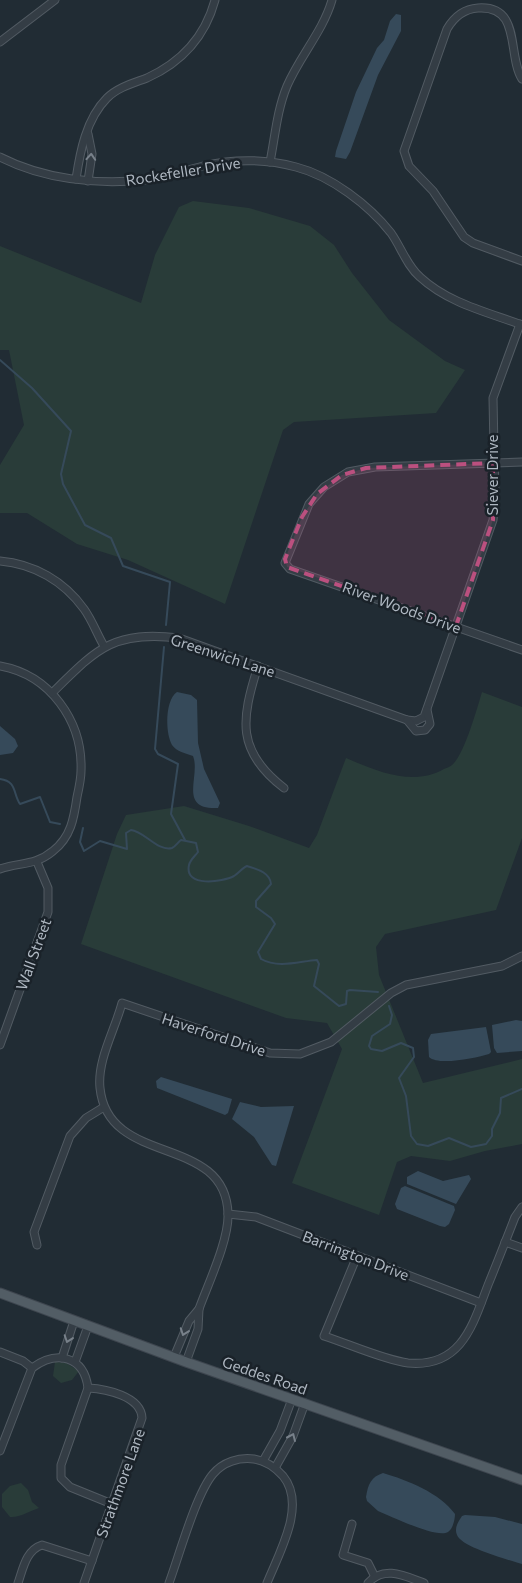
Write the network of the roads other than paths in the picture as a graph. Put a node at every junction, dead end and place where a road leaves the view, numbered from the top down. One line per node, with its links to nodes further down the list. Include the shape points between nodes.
1 (55, 0): 4 (street)
2 (215, 0): 6 (street, via 208,21 191,49 170,66 108,97 96,113)
3 (332, 0): 8 (street, via 286,88)
4 (0, 42)
5 (522, 79): 11 (street, via 516,66 516,43 510,25 502,15 492,10 472,9 459,14 447,29 404,151 409,166 433,191 464,237)
6 (88, 134): 9 (street, via 82,144); 10 (street, one-way to 6, via 92,154)
7 (0, 157): 9 (street, Rockefeller Drive, via 32,170)
8 (270, 162): 10 (street, Rockefeller Drive, via 227,161 144,180); 12 (street, Rockefeller Drive, via 314,173 353,197 388,230 417,275 433,288 453,300)
9 (76, 179): 10 (street, Rockefeller Drive)
10 (88, 181)
11 (522, 261)
12 (521, 324): 14 (street, Siever Drive, via 493,398)
13 (522, 462): 14 (street)
14 (494, 463): 16 (street, Siever Drive, via 493,520); 16 (street, River Woods Drive, via 375,467 342,475 324,487 309,504 285,563 290,569)
15 (0, 561): 17 (street, via 41,571 62,586 84,609)
16 (456, 626): 18 (street, River Woods Drive); 22 (street, Siever Drive)
17 (104, 646): 20 (street, Greenwich Lane, via 144,635 179,638); 21 (street, Greenwich Lane, via 79,665)
18 (522, 650)
19 (0, 666): 21 (street, via 37,680)
20 (258, 666): 24 (street, Greenwich Lane); 26 (street, via 246,706 246,732 258,762)
21 (52, 693): 27 (street, via 73,722 80,749 81,771 74,819 69,831 53,852)
22 (427, 710): 23 (street, Siever Drive); 25 (street, Siever Drive, via 430,724)
23 (421, 719): 24 (street, Greenwich Lane)
24 (407, 720): 25 (street, Greenwich Lane, via 416,731)
25 (425, 730)
26 (284, 788)
27 (37, 862): 28 (street); 30 (street, Wall Street, via 48,888 48,912)
28 (0, 869)
29 (522, 956): 31 (street, Haverford Drive, via 502,966 406,985 331,1042 300,1054 270,1053 122,1003 101,1071)
30 (0, 1045)
31 (104, 1107): 33 (street, via 116,1125 130,1136 188,1158 206,1169 224,1194); 35 (street, via 86,1118 70,1136 34,1232)
32 (522, 1207): 34 (street)
33 (228, 1214): 37 (street, Barrington Drive, via 256,1217); 40 (street, via 226,1234)
34 (505, 1242): 36 (street); 39 (street)
35 (37, 1245)
36 (522, 1248)
37 (357, 1256): 39 (street, Barrington Drive); 39 (street, via 324,1336 404,1362 426,1362 446,1355 463,1341 474,1324)
38 (0, 1293): 41 (main road, Geddes Road)
39 (481, 1303)
40 (199, 1309): 44 (street, one-way to 44, via 189,1321); 46 (street, via 198,1330)
41 (74, 1321): 42 (main road, Geddes Road); 45 (street, one-way to 45)
42 (88, 1326): 44 (main road, Geddes Road); 45 (street)
43 (0, 1352): 47 (street)
44 (174, 1357): 46 (main road, Geddes Road)
45 (68, 1360): 47 (street, via 46,1359); 48 (street, via 86,1378)
46 (186, 1362): 49 (main road, Geddes Road)
47 (32, 1368): 51 (street)
48 (88, 1388): 55 (street, via 61,1465 61,1478 70,1488); 55 (street, Strathmore Lane, via 128,1399 142,1413 140,1428)
49 (292, 1399): 50 (main road, Geddes Road); 52 (street)
50 (305, 1403): 53 (street, one-way to 50, via 293,1436); 54 (main road, Geddes Road)
51 (0, 1451)
52 (266, 1463): 53 (street); 61 (street, via 247,1459 234,1461 213,1474 204,1488)
53 (275, 1468): 62 (street, via 289,1484 294,1506)
54 (522, 1480)
55 (112, 1504): 57 (street, Strathmore Lane)
56 (352, 1524): 58 (street, via 343,1555 368,1564)
57 (92, 1561): 59 (street, via 42,1545 29,1555); 60 (street, Strathmore Lane)
58 (372, 1579): 63 (street, via 385,1572)
59 (18, 1583)
60 (84, 1583)
61 (169, 1583)
62 (267, 1583)
63 (424, 1583)

